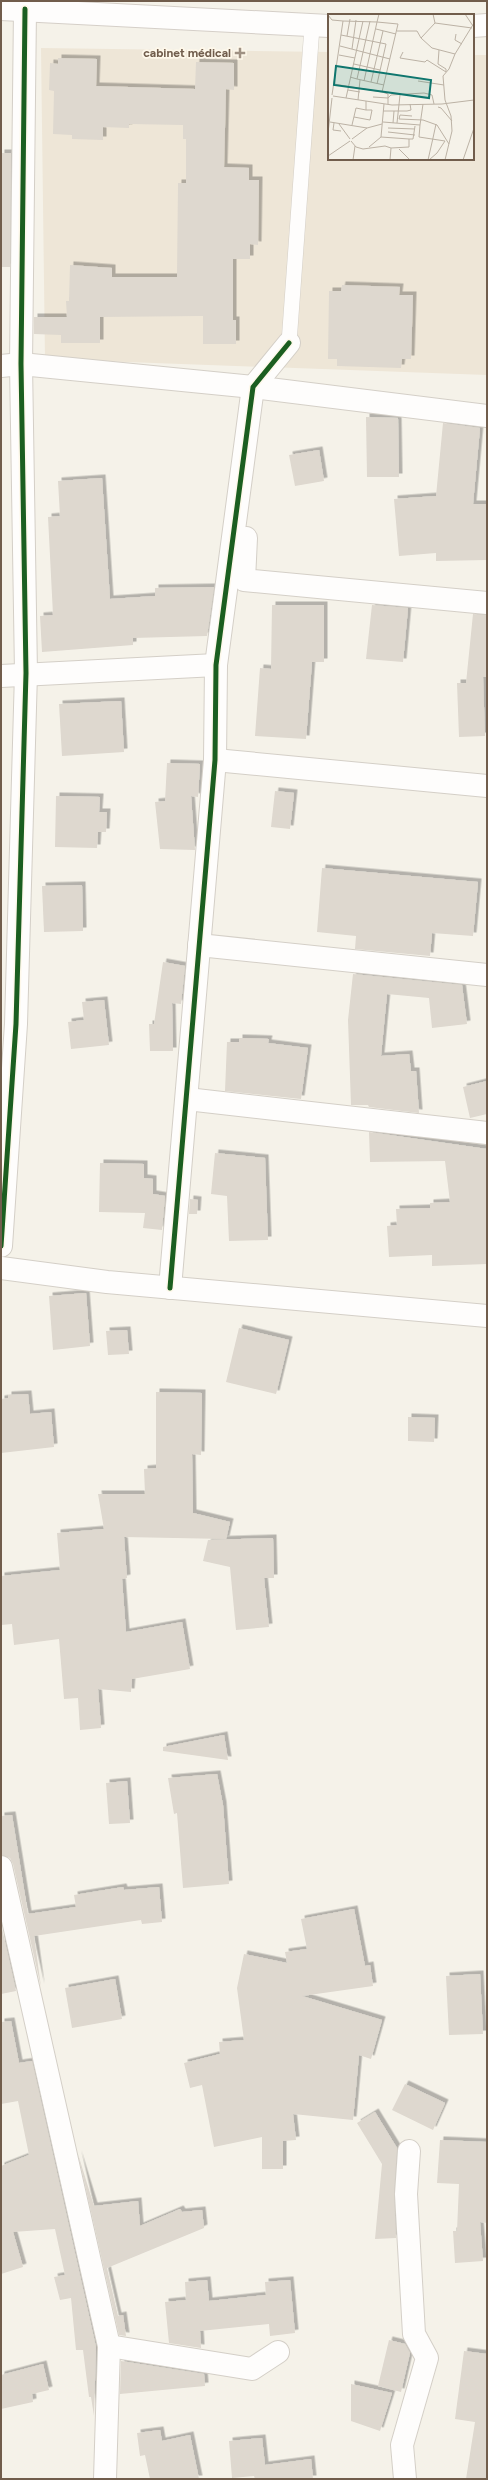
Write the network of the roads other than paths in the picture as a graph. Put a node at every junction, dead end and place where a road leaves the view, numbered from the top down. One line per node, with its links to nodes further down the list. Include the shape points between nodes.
1 (1, 9): 2 (street)
2 (25, 9): 5 (street); 7 (street)
3 (474, 26): 4 (street)
4 (487, 26)
5 (320, 27): 6 (lane)
6 (289, 343): 8 (street)
7 (11, 365): 8 (street); 12 (street)
8 (253, 387): 9 (street); 10 (street, via 244,580); 11 (street)
9 (487, 416)
10 (487, 603)
11 (216, 665): 12 (street); 14 (street)
12 (26, 673): 13 (street); 18 (street)
13 (1, 676)
14 (215, 760): 15 (street); 16 (street)
15 (487, 786)
16 (199, 945): 17 (street); 19 (street)
17 (487, 975)
18 (8, 1025): 21 (street)
19 (188, 1099): 20 (street); 23 (street)
20 (487, 1133)
21 (1, 1246)
22 (1, 1268): 23 (street)
23 (170, 1288): 24 (street)
24 (487, 1316)
25 (1, 1867): 27 (street)
26 (408, 2151): 30 (street, via 406,2194 414,2334 427,2358 402,2445)
27 (109, 2346): 28 (street, via 252,2369); 29 (street)
28 (278, 2352)
29 (105, 2479)
30 (405, 2479)

